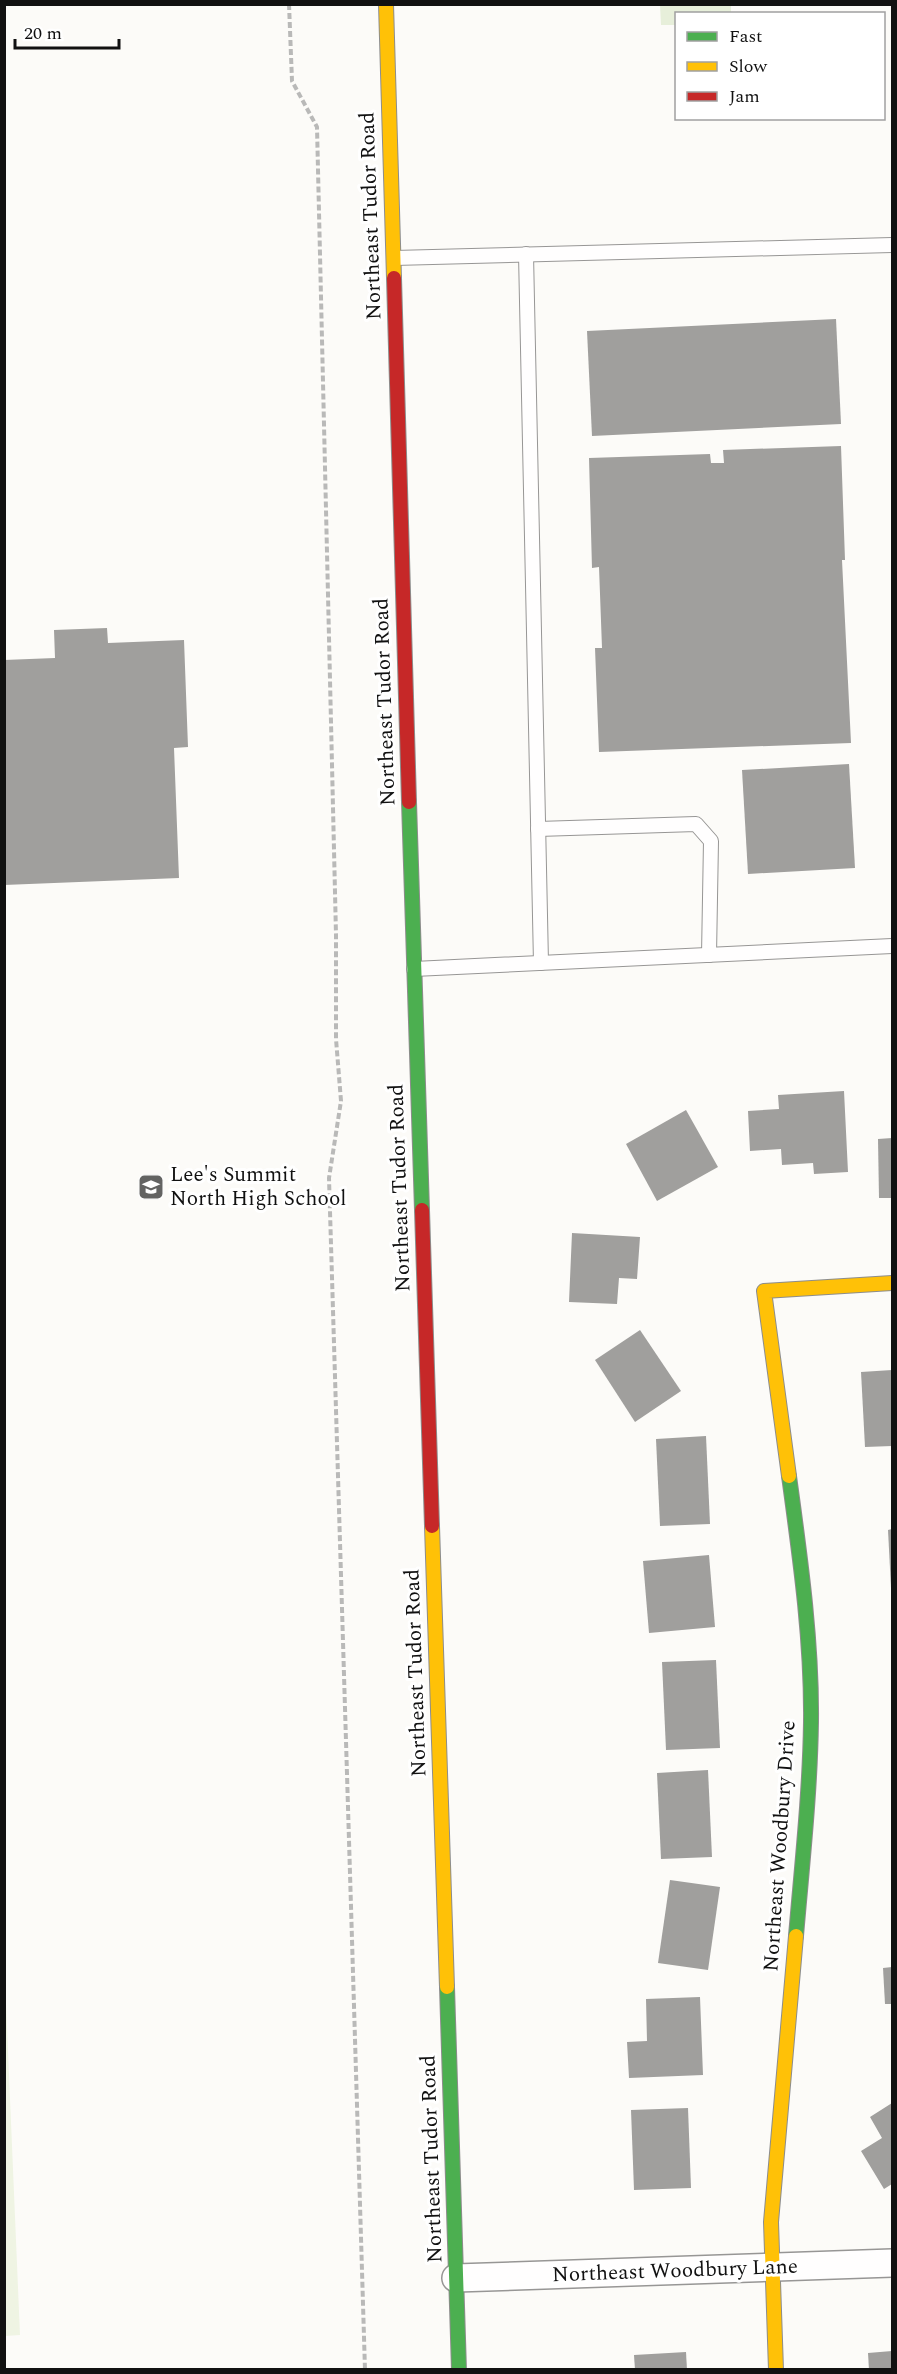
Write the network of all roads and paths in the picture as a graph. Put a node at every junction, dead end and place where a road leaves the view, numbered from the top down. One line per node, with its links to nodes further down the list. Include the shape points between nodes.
1 (289, 4): 15 (path, via 292,81 317,127 336,1039 341,1101 329,1178)
2 (386, 4): 5 (street, Northeast Tudor Road)
3 (892, 245): 4 (lane)
4 (526, 254): 5 (lane); 6 (lane)
5 (394, 258): 10 (street, Northeast Tudor Road)
6 (538, 829): 8 (lane, via 696,824 711,841); 9 (lane)
7 (892, 946): 8 (lane)
8 (709, 955): 9 (lane)
9 (542, 963): 10 (lane)
10 (414, 969): 14 (street, Northeast Tudor Road)
11 (892, 1283): 13 (street, Northeast Woodbury Drive, via 764,1291 798,1544 810,1720 807,1813 771,2222)
12 (892, 2263): 13 (street, Northeast Woodbury Lane)
13 (773, 2268): 14 (street, Northeast Woodbury Lane); 17 (street, Northeast Woodbury Drive)
14 (456, 2278): 16 (street, Northeast Tudor Road)
15 (365, 2370)
16 (459, 2370)
17 (776, 2370)

